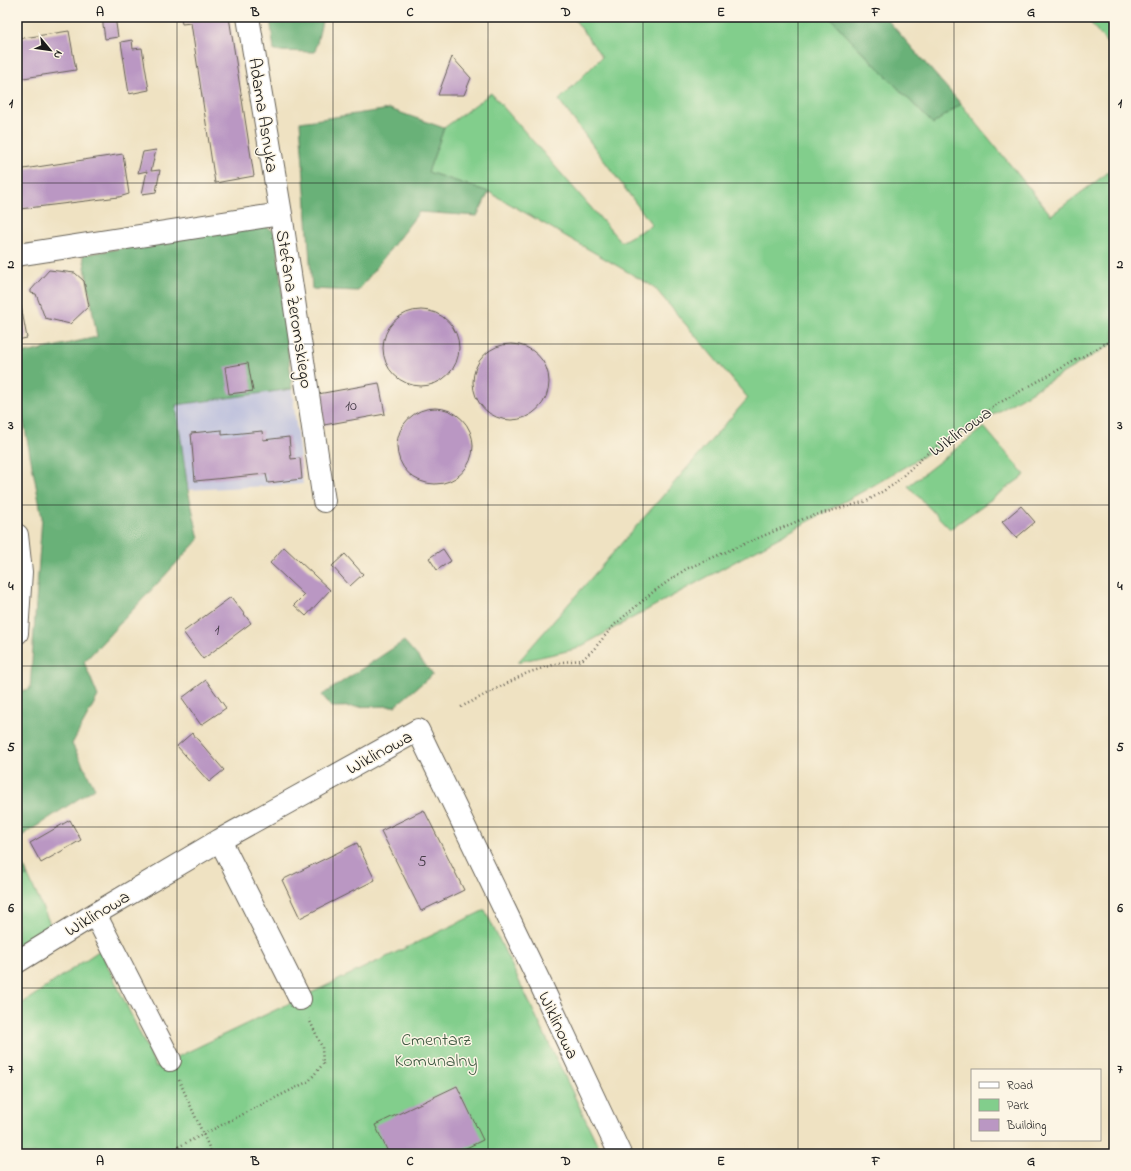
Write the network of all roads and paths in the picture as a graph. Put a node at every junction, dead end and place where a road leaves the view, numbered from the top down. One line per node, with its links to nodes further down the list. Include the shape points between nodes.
1 (248, 17): 2 (street, Adama Asnyka)
2 (281, 214): 3 (street, Stefana Żeromskiego); 5 (street, Stefana Żeromskiego)
3 (17, 255)
4 (1114, 338): 8 (path, Wiklinowa, via 999,403 931,450 893,485 867,501 805,518 686,569 668,580 614,625 582,660 562,662 527,673)
5 (324, 501)
6 (17, 535): 7 (street, via 21,572)
7 (17, 633)
8 (461, 707)
9 (220, 840): 10 (street, Wiklinowa); 12 (street); 17 (street, Wiklinowa, via 418,730)
10 (95, 914): 11 (street, Wiklinowa); 13 (street)
11 (17, 962)
12 (300, 999): 14 (path, via 322,1047 322,1064 309,1080)
13 (170, 1060): 14 (path)
14 (203, 1134): 15 (path); 16 (path)
15 (164, 1154)
16 (212, 1154)
17 (620, 1154)

